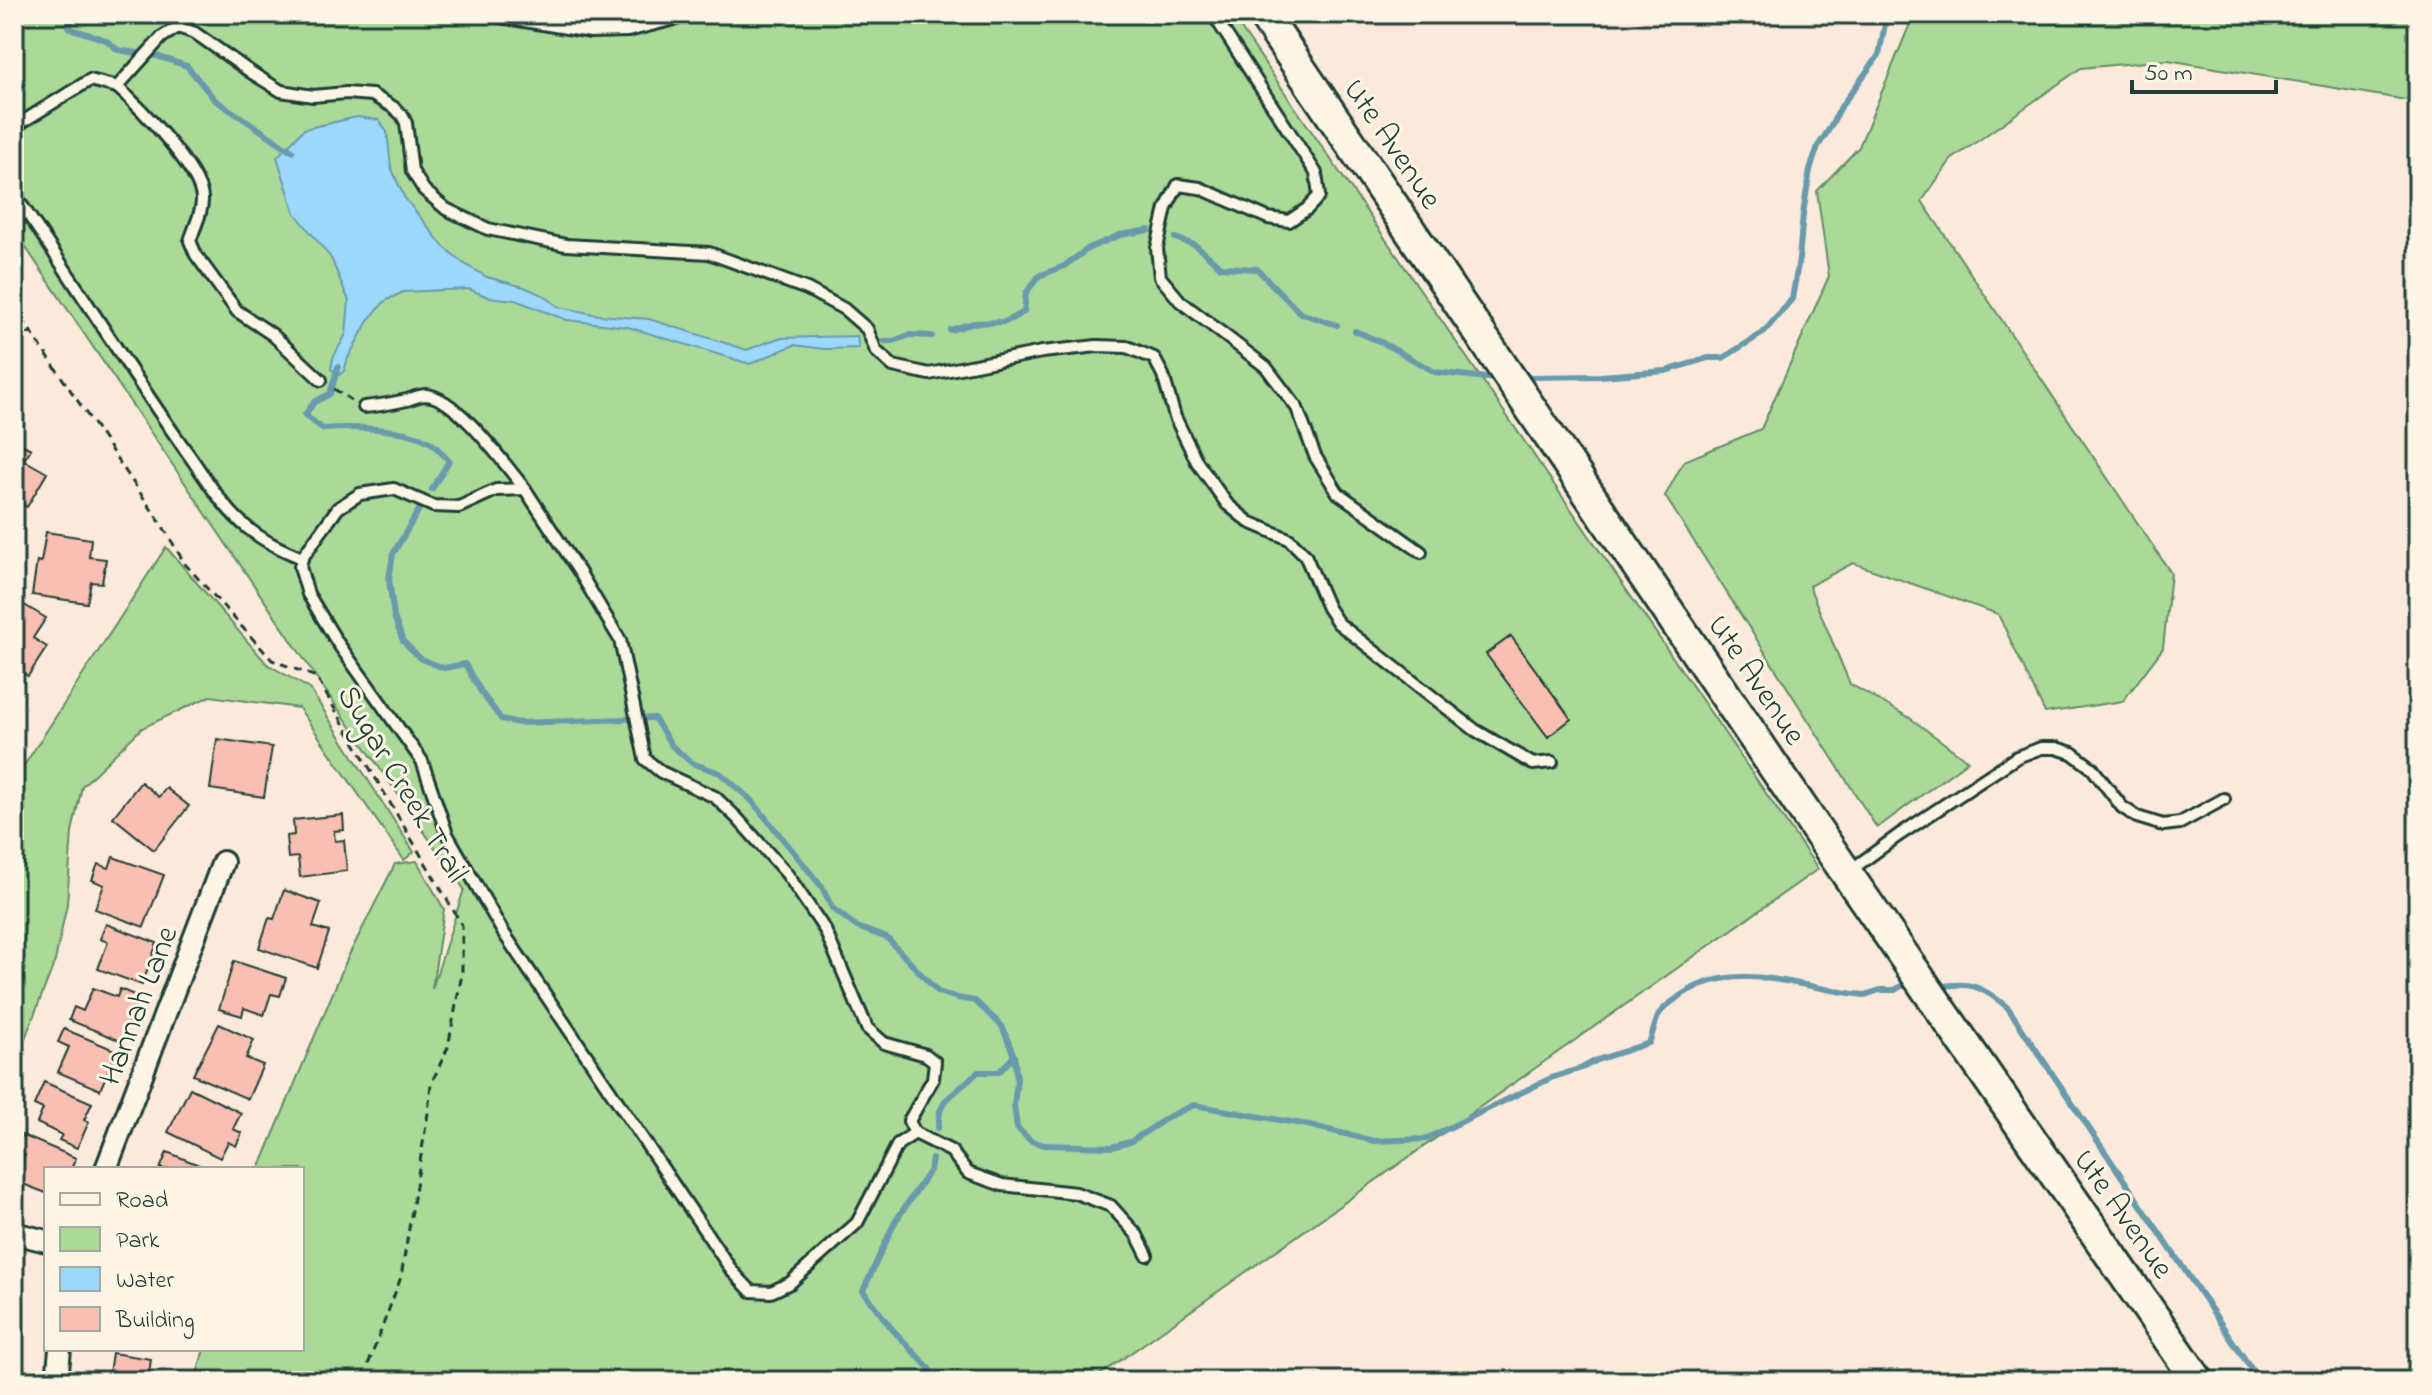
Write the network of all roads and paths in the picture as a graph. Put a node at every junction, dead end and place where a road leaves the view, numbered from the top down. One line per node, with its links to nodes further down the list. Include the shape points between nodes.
1 (184, 14): 6 (lane)
2 (482, 14): 3 (lane, via 591,32 628,31)
3 (694, 14)
4 (1213, 14): 16 (lane, via 1316,173 1319,196 1289,221 1178,185 1166,208 1157,248 1160,277 1180,301 1266,367 1297,408 1315,456 1338,493)
5 (1263, 14): 21 (main road, Ute Avenue)
6 (178, 27): 7 (lane, via 162,37); 18 (lane, via 281,91 372,95 393,107 406,123 412,171 424,190 446,209 488,229 566,245 709,253 807,289 844,309 867,329 876,351 893,366 929,374 1097,346 1127,347 1154,358 1197,462 1227,504 1249,522 1289,539 1305,555 1338,623 1475,730 1533,764)
7 (117, 87): 8 (lane, via 90,80); 13 (lane, via 179,154 198,183 202,200 190,241 196,255 237,311 273,335)
8 (14, 127)
9 (14, 194): 17 (lane, via 222,500 247,528)
10 (14, 307): 11 (path, Sugar Creek Trail)
11 (32, 332): 12 (path); 29 (path, Sugar Creek Trail, via 185,564 272,660 316,677 462,925 462,974 448,1047 431,1084 401,1277)
12 (14, 339)
13 (321, 380): 14 (path)
14 (364, 407): 15 (lane, via 426,395 443,401)
15 (525, 489): 17 (lane, via 496,490 459,507 433,506 394,489 360,494 338,508); 22 (lane, via 620,640 645,759 715,797 737,818 787,874 825,930 867,1028 884,1043 935,1062 933,1079 909,1121)
16 (1421, 552)
17 (302, 558): 22 (lane, via 308,594 422,761 447,834 503,932 732,1271 751,1291 771,1292 790,1283 857,1223 898,1144)
18 (1552, 762)
19 (2224, 799): 21 (lane, via 2180,823 2163,825 2122,807 2092,768 2072,753 2041,748 2017,757)
20 (223, 862): 23 (street, Hannah Lane)
21 (1847, 874): 30 (main road, Ute Avenue)
22 (915, 1133): 26 (lane, via 951,1151 968,1173 1002,1185 1076,1193 1111,1206)
23 (107, 1167)
24 (14, 1233): 25 (street)
25 (44, 1240)
26 (1147, 1255)
27 (60, 1351): 28 (street)
28 (57, 1381)
29 (362, 1381)
30 (2198, 1381)

